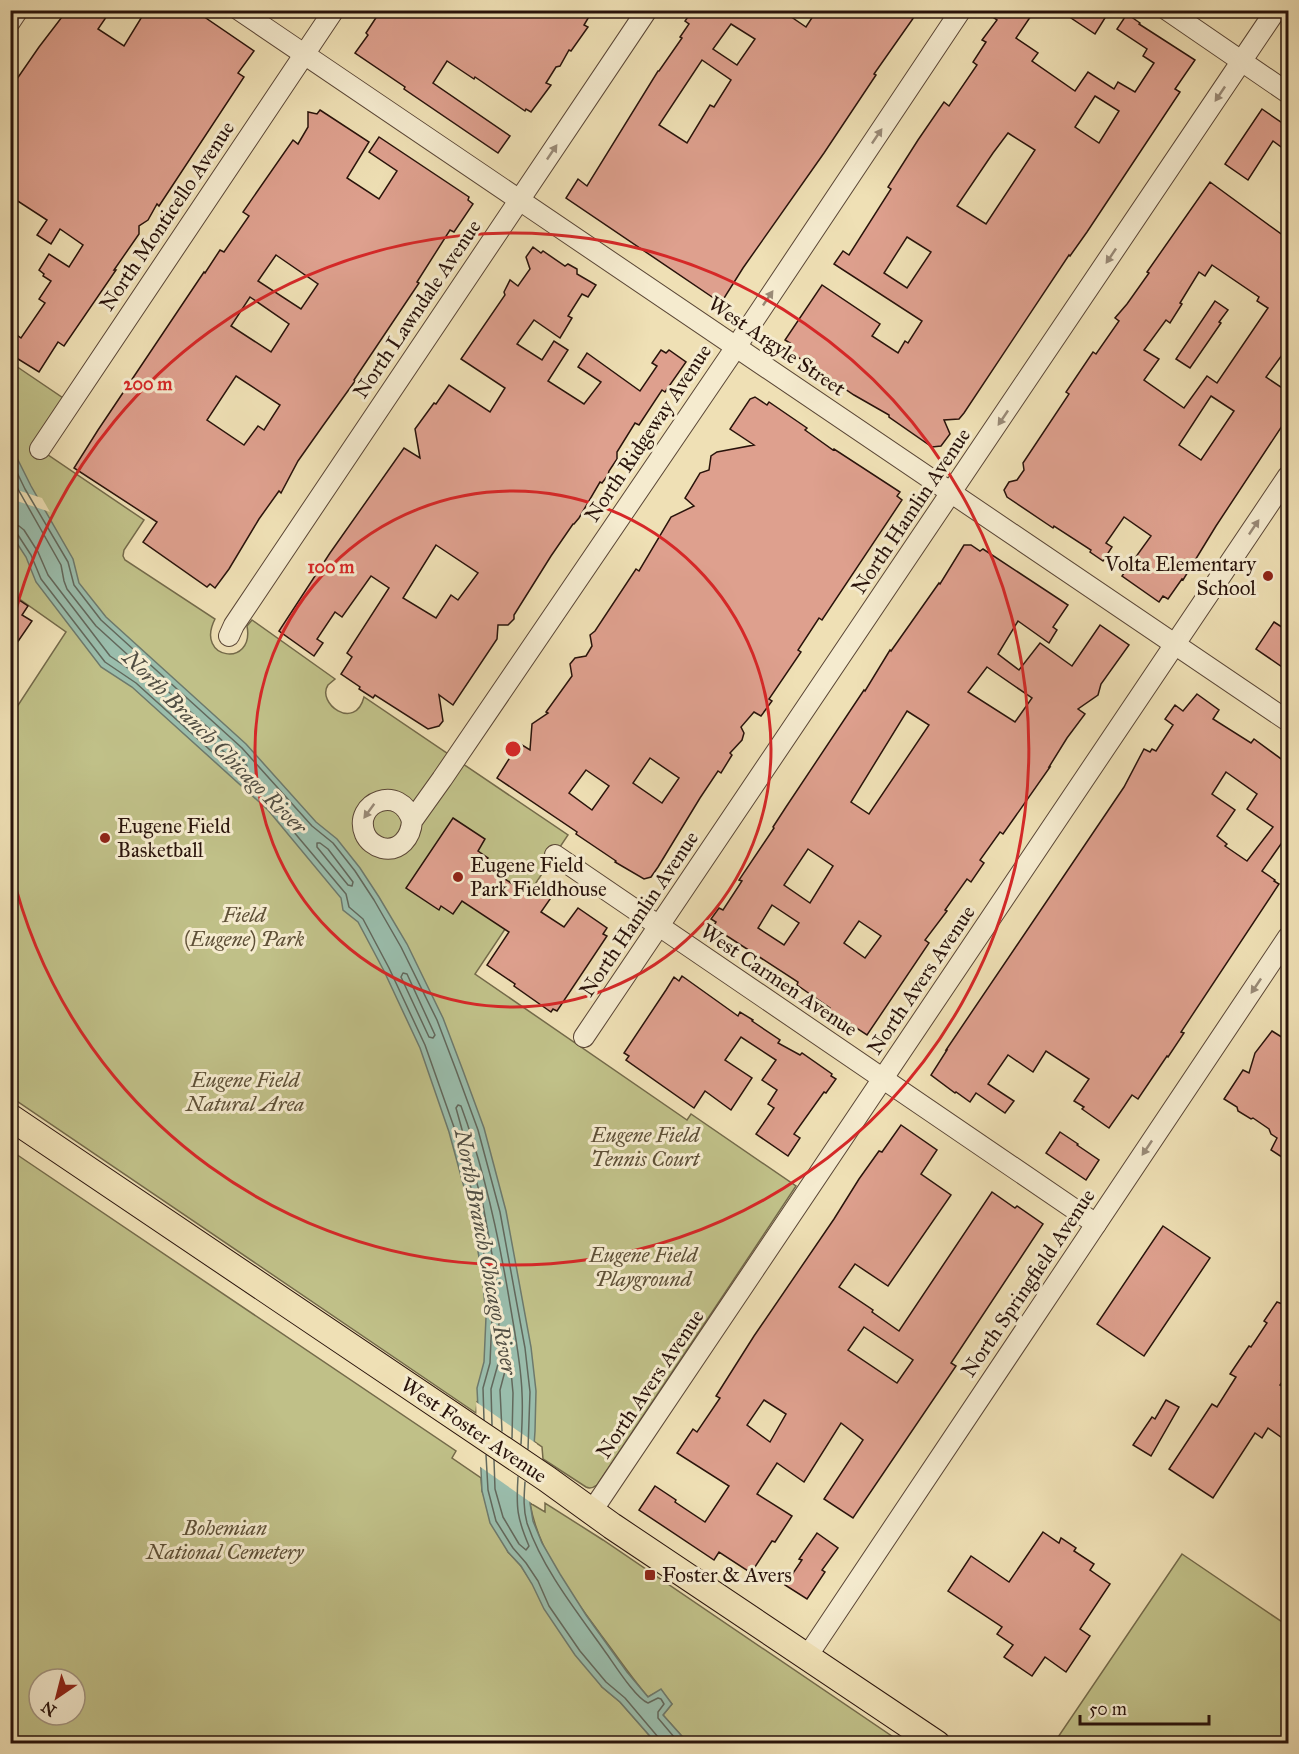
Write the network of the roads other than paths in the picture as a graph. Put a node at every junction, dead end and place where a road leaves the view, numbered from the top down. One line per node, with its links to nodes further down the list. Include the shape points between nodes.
1 (18, 10): 8 (street)
2 (239, 10): 9 (street, West Argyle Street)
3 (334, 10): 9 (street, North Monticello Avenue)
4 (647, 10): 12 (street, North Lawndale Avenue, one-way to 4)
5 (961, 10): 13 (street, North Ridgeway Avenue, one-way to 5)
6 (1167, 10): 10 (street)
7 (1276, 10): 10 (street, North Hamlin Avenue)
8 (10, 22)
9 (304, 55): 12 (street, West Argyle Street); 14 (street, North Monticello Avenue)
10 (1242, 62): 11 (street); 16 (street, North Hamlin Avenue, one-way to 16)
11 (1288, 93)
12 (519, 200): 13 (street, West Argyle Street); 17 (street, North Lawndale Avenue)
13 (736, 347): 16 (street, West Argyle Street); 20 (street, North Ridgeway Avenue)
14 (40, 449)
15 (1288, 476): 18 (street, North Avers Avenue, one-way to 15)
16 (952, 494): 18 (street, West Argyle Street); 22 (street, North Hamlin Avenue)
17 (229, 636)
18 (1175, 645): 19 (street, West Argyle Street); 25 (street, North Avers Avenue)
19 (1288, 721)
20 (412, 821)
21 (555, 855): 22 (street, West Carmen Avenue)
22 (659, 928): 24 (street, North Hamlin Avenue); 25 (street, West Carmen Avenue)
23 (1288, 938): 27 (street, North Springfield Avenue, one-way to 27)
24 (584, 1037)
25 (883, 1080): 27 (street, West Carmen Avenue); 28 (street, North Avers Avenue)
26 (10, 1117): 28 (main road, West Foster Avenue)
27 (1096, 1224): 29 (street, North Springfield Avenue)
28 (592, 1511): 29 (main road, West Foster Avenue)
29 (808, 1656): 30 (main road, West Foster Avenue)
30 (937, 1743)

